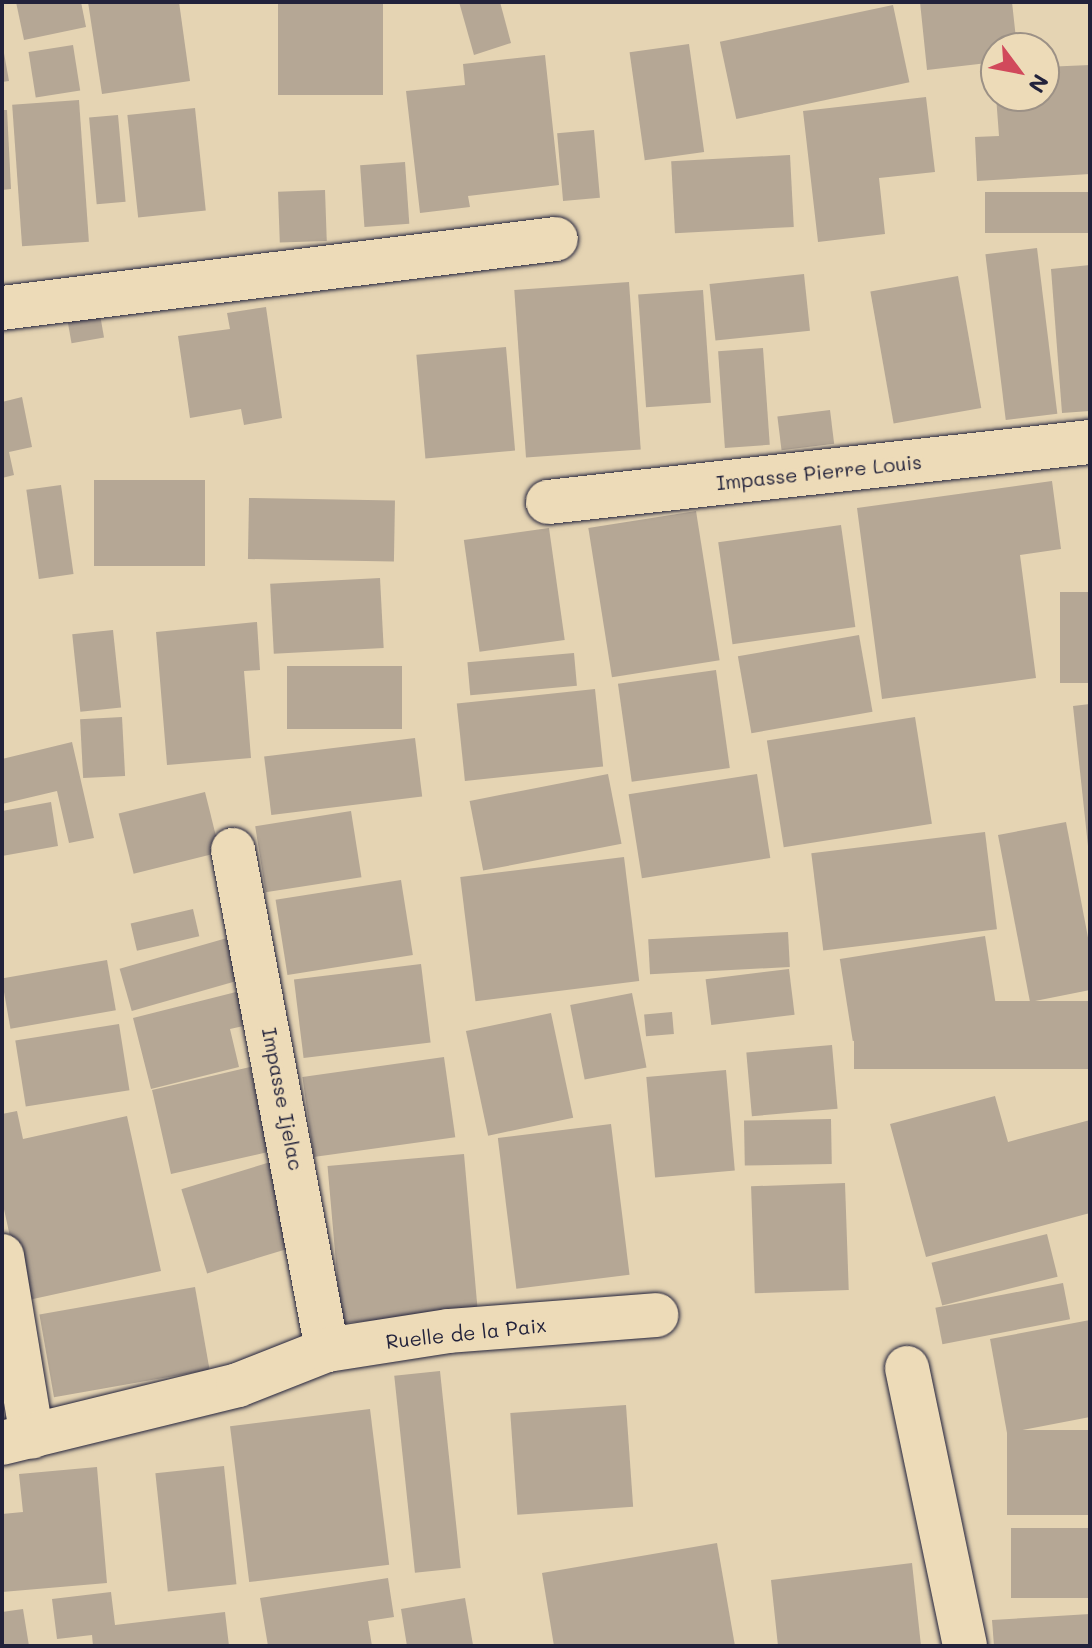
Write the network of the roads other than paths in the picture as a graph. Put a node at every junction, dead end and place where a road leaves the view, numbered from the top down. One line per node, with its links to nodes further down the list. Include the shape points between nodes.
1 (556, 239): 2 (street)
2 (2, 308)
3 (1090, 442): 4 (street, Impasse Pierre Louis)
4 (548, 502)
5 (233, 850): 8 (street, Impasse Ijelac)
6 (2, 1256): 10 (street)
7 (656, 1315): 8 (street, Ruelle de la Paix, via 449,1331)
8 (327, 1350): 10 (street, Ruelle de la Paix, via 238,1385)
9 (907, 1368): 11 (street)
10 (17, 1440)
11 (965, 1646)

